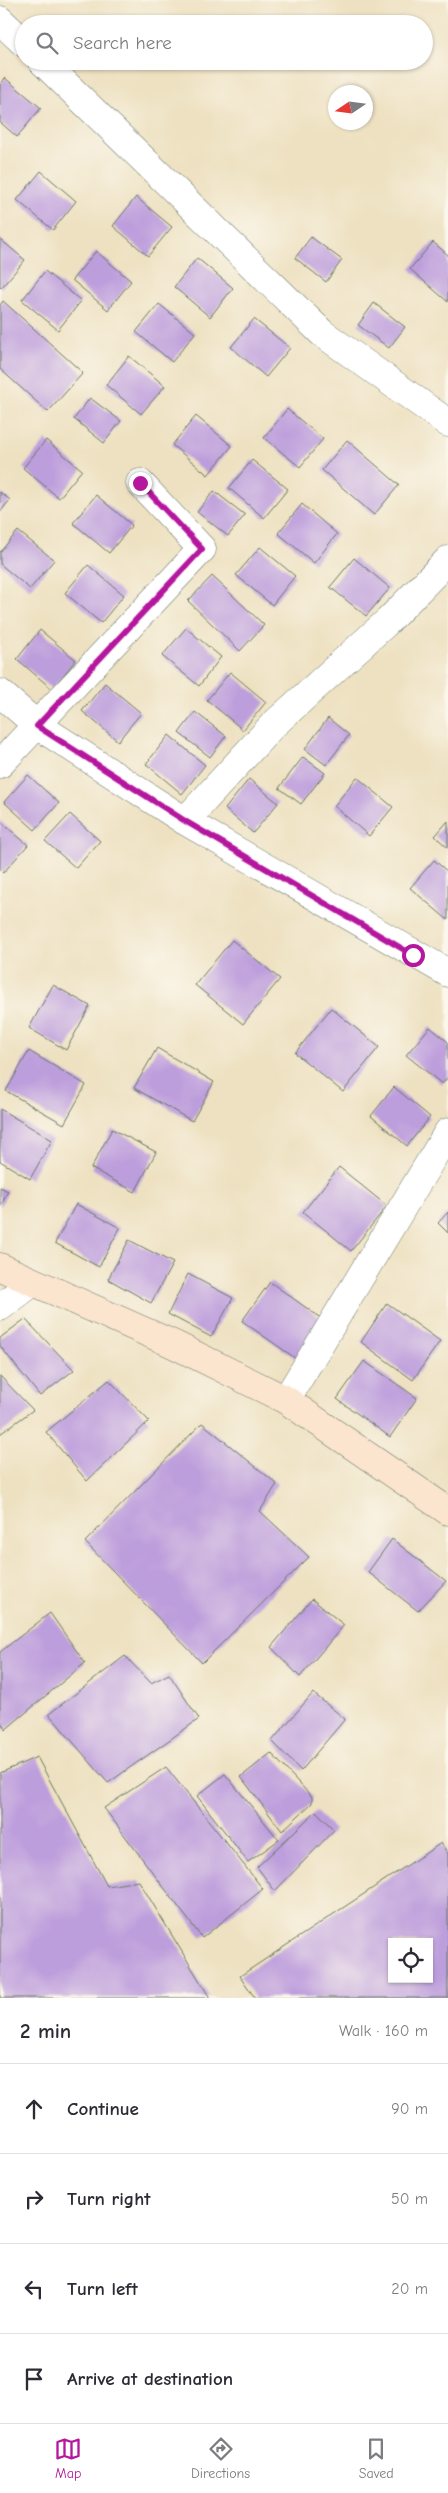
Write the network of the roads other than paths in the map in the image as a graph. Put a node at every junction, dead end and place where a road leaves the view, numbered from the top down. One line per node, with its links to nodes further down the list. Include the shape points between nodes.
1 (0, 20): 2 (street)
2 (15, 35)
3 (51, 70): 4 (street, via 322,333)
4 (448, 423)
5 (140, 483): 8 (street, via 202,549)
6 (448, 560): 10 (street, via 388,621 272,726)
7 (0, 693): 8 (street)
8 (37, 726): 9 (street); 10 (street)
9 (0, 764)
10 (185, 821): 11 (street)
11 (448, 973)
12 (448, 1132): 16 (street)
13 (0, 1267): 14 (street)
14 (33, 1282): 15 (street); 16 (street, via 173,1344)
15 (0, 1307)
16 (286, 1400): 17 (street)
17 (448, 1511)

